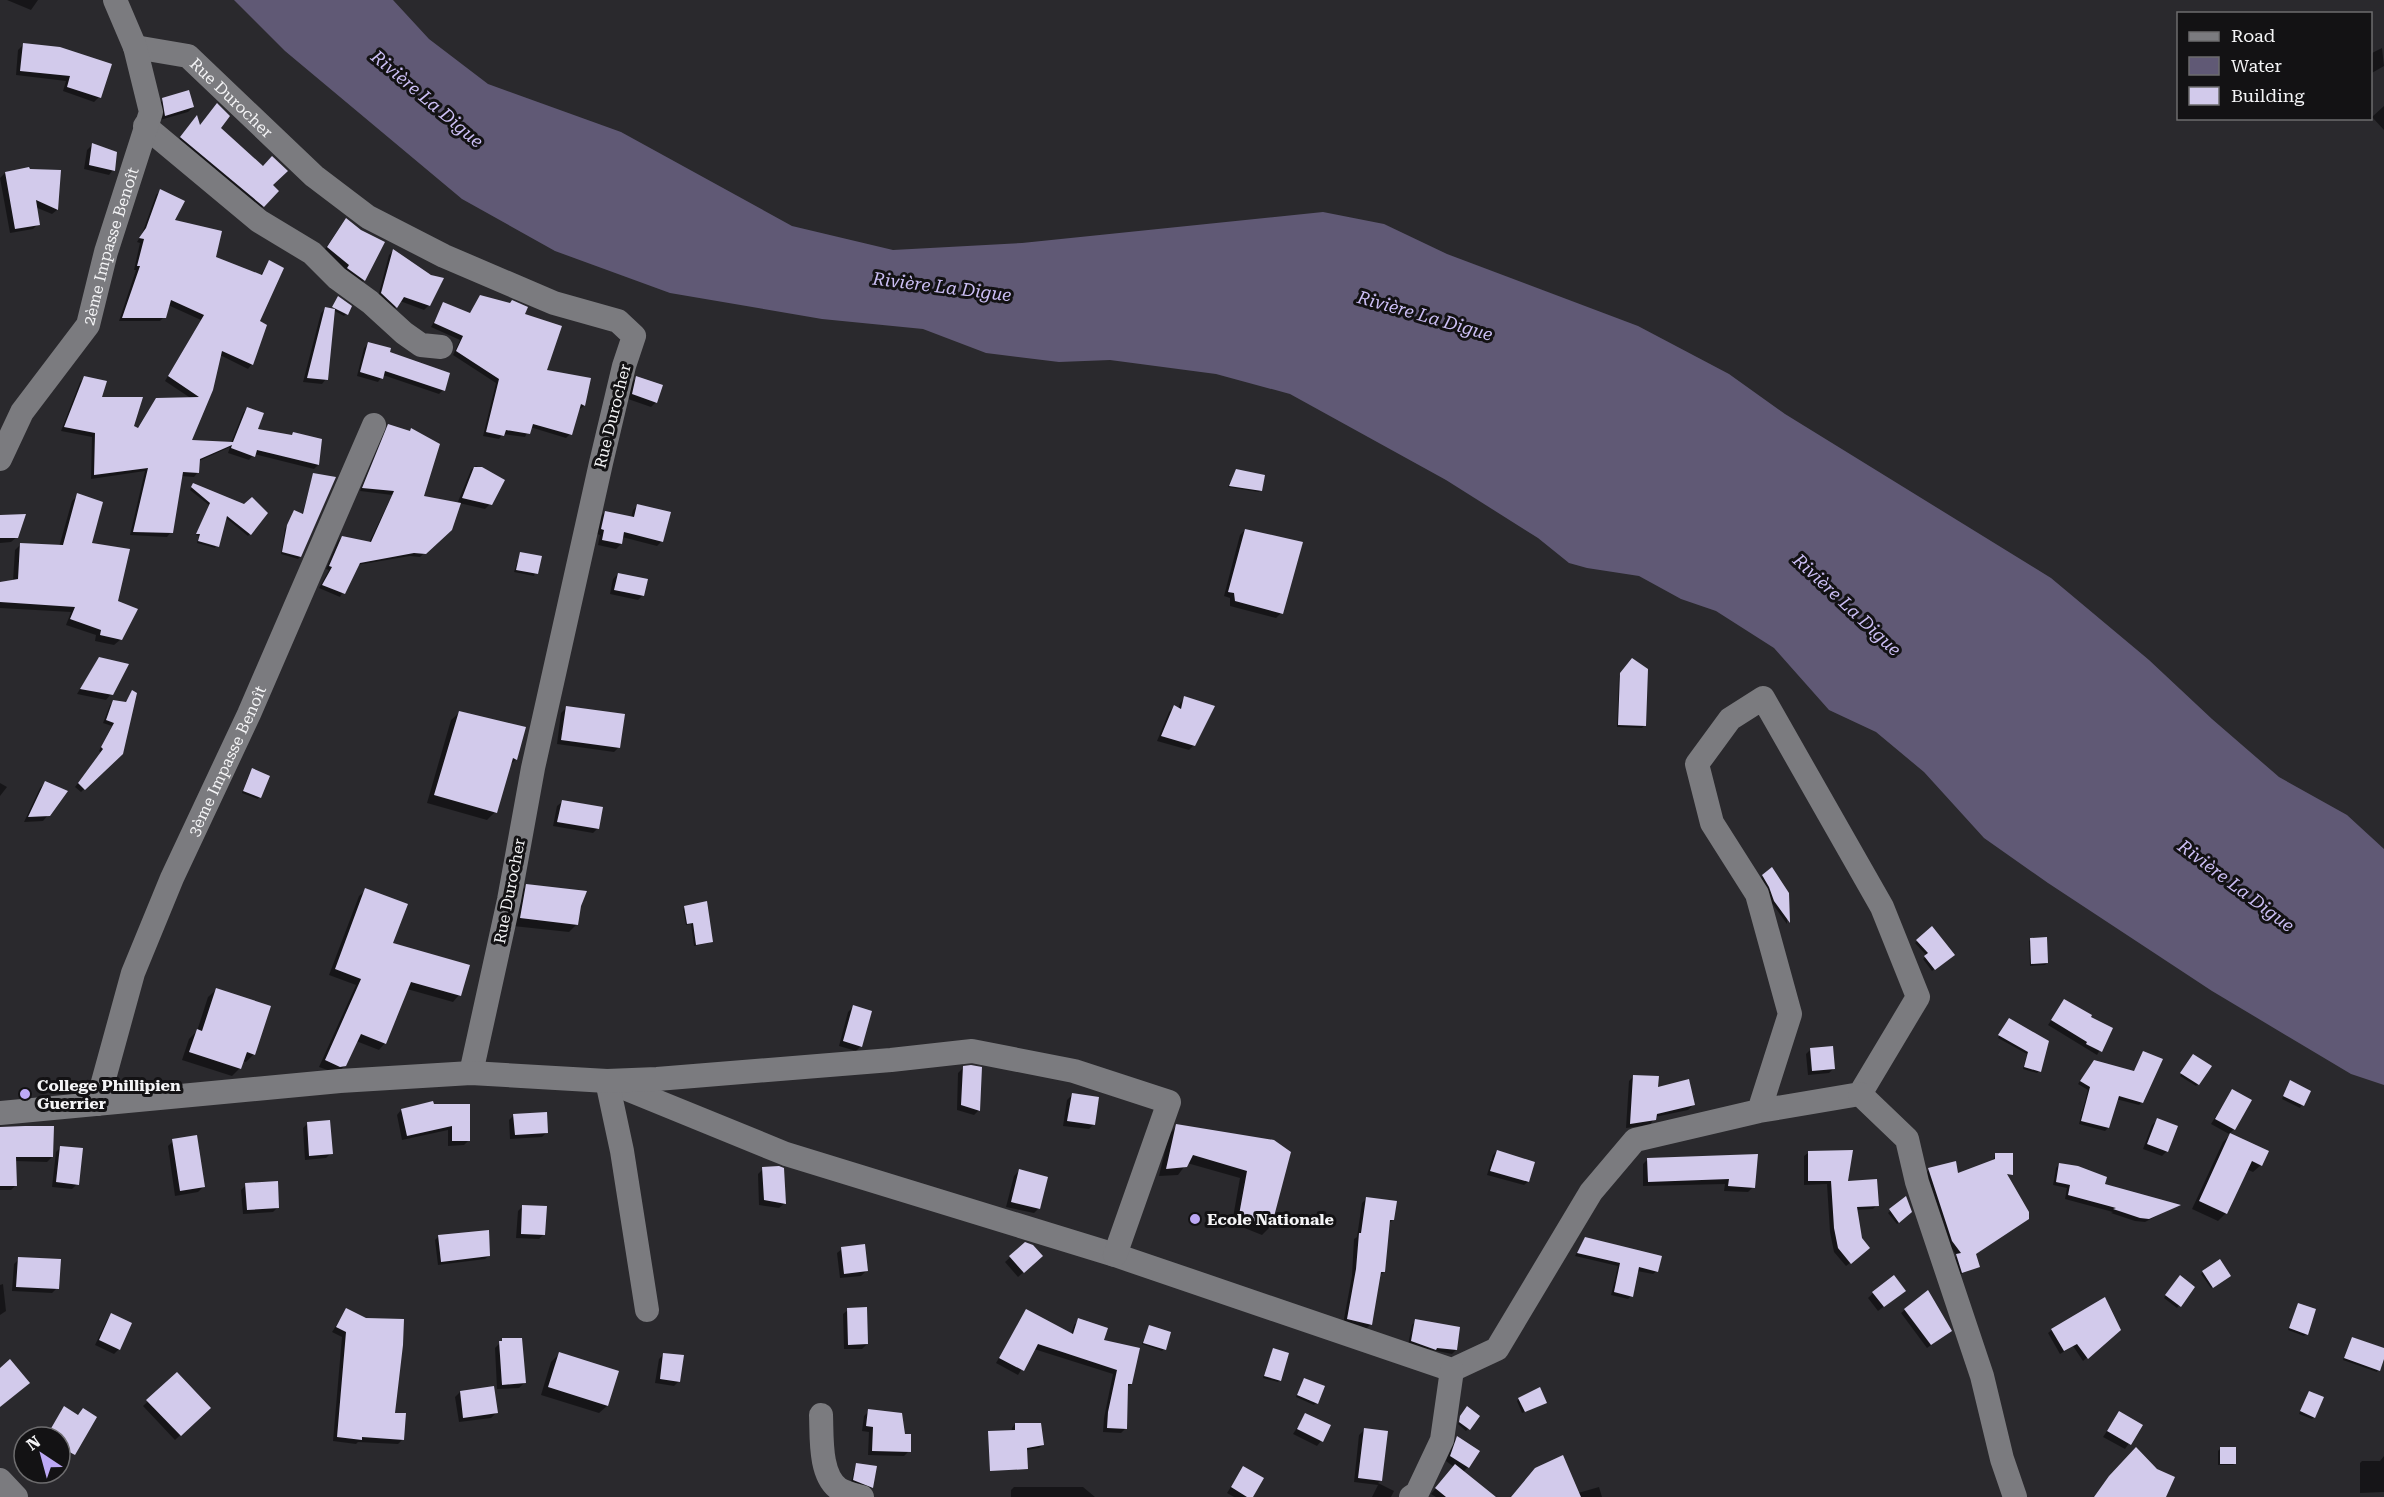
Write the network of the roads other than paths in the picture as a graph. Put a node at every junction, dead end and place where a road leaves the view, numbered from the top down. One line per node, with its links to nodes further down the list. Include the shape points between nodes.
1 (115, 0): 2 (street, 2ème Impasse Benoît)
2 (135, 47): 3 (street, 2ème Impasse Benoît, via 151,112); 7 (street, Rue Durocher, via 188,56 314,176 368,217 444,256 554,303 618,321 634,336 603,453 532,768)
3 (145, 126): 4 (street, via 259,221 312,253 404,333 421,345); 6 (street, 2ème Impasse Benoît, via 88,325 22,412)
4 (441, 347)
5 (375, 425): 10 (street, 3ème Impasse Benoît, via 133,973)
6 (0, 459)
7 (471, 1073): 8 (street); 10 (street)
8 (607, 1081): 13 (street, via 786,1154); 13 (street, via 972,1051 1074,1071 1169,1102); 14 (street)
9 (1860, 1094): 11 (street); 11 (street, via 1918,997 1882,907 1762,698 1730,719 1697,764 1712,824 1757,894 1790,1014); 21 (street, via 1907,1139 1917,1182 1982,1376)
10 (97, 1104): 12 (street)
11 (1760, 1112): 15 (street, via 1635,1140 1591,1192 1497,1349)
12 (0, 1113)
13 (1115, 1255): 15 (street)
14 (647, 1310)
15 (1452, 1370): 20 (street, via 1442,1440 1417,1494)
16 (821, 1415): 19 (street, via 823,1462 834,1484)
17 (0, 1480): 18 (street)
18 (16, 1497)
19 (862, 1497)
20 (1411, 1497)
21 (2015, 1497)

